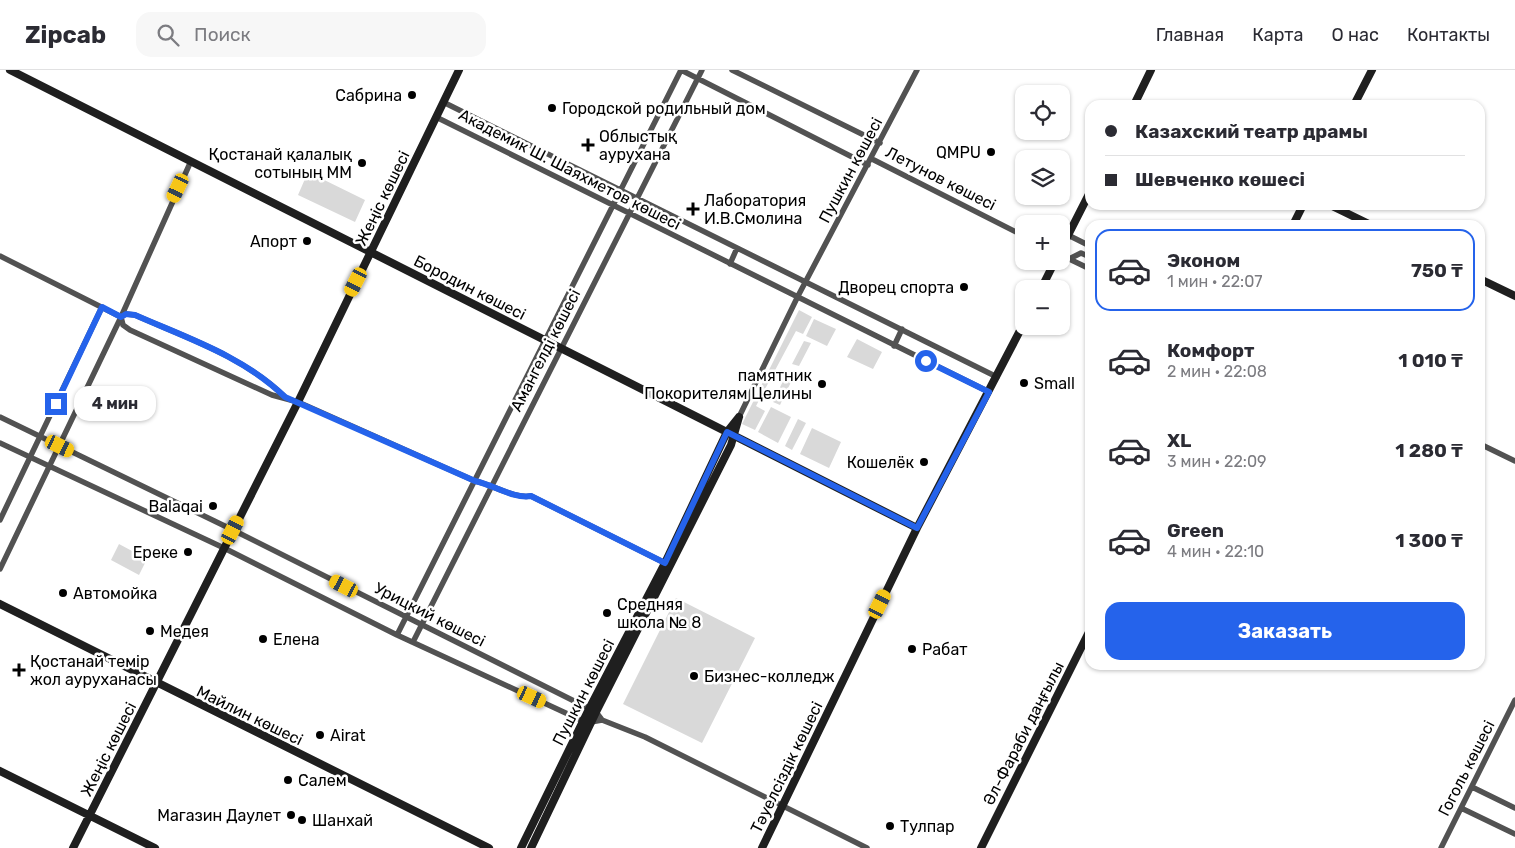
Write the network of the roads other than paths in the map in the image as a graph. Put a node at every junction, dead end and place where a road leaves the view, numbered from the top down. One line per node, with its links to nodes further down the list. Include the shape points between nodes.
1 (10, 70): 15 (street, Бородин көшесі)
2 (459, 70): 12 (street, Жеңіс көшесі)
3 (681, 70): 9 (street, Летунов көшесі); 17 (street, Амангелді көшесі)
4 (702, 70): 9 (street, Амангелді көшесі)
5 (732, 70): 14 (street, Летунов көшесі)
6 (917, 70): 14 (street, Пушкин көшесі)
7 (1150, 70): 10 (street)
8 (1372, 70): 11 (street)
9 (698, 78): 16 (street, Летунов көшесі); 18 (street, Амангелді көшесі)
10 (1136, 100)
11 (1357, 100)
12 (443, 102): 13 (street, Жеңіс көшесі); 17 (street, Академик Ш. Шаяхметов көшесі)
13 (436, 117): 20 (street, Академик Ш. Шаяхметов көшесі); 29 (street, Жеңіс көшесі)
14 (880, 143): 16 (street, Пушкин көшесі)
15 (191, 161): 29 (street, Бородин көшесі); 41 (street)
16 (870, 162): 25 (street, Летунов көшесі); 37 (street, Пушкин көшесі)
17 (620, 191): 18 (street, Академик Ш. Шаяхметов көшесі); 20 (street, Амангелді көшесі)
18 (636, 199): 22 (street, Амангелді көшесі); 28 (street, Академик Ш. Шаяхметов көшесі)
19 (1085, 202): 24 (street)
20 (612, 206): 22 (street, Академик Ш. Шаяхметов көшесі); 44 (street, Амангелді көшесі)
21 (1340, 210): 23 (street)
22 (629, 214): 34 (street, Академик Ш. Шаяхметов көшесі); 46 (street, Амангелді көшесі)
23 (1361, 220)
24 (1070, 231)
25 (1015, 232)
26 (1070, 236): 27 (street)
27 (1085, 244)
28 (737, 248): 34 (street); 37 (street, Академик Ш. Шаяхметов көшесі)
29 (371, 252): 44 (street, Бородин көшесі); 50 (street, Жеңіс көшесі)
30 (1085, 255): 32 (street)
31 (0, 256): 40 (street)
32 (1070, 258)
33 (1070, 258): 35 (street)
34 (730, 264): 38 (street, Академик Ш. Шаяхметов көшесі)
35 (1085, 266)
36 (1485, 282): 39 (street)
37 (805, 283): 38 (street, Пушкин көшесі); 42 (street, Академик Ш. Шаяхметов көшесі)
38 (798, 296): 45 (street, Академик Ш. Шаяхметов көшесі); 52 (street, Пушкин көшесі)
39 (1515, 296)
40 (102, 307): 41 (street); 54 (street)
41 (121, 317): 49 (street, via 130,330 272,395); 49 (street, via 135,315 232,358 268,381); 56 (street)
42 (902, 329): 45 (street); 47 (street, Академик Ш. Шаяхметов көшесі)
43 (1018, 335): 47 (street, Тәуелсіздік көшесі)
44 (545, 340): 46 (street, Бородин көшесі); 61 (street, Амангелді көшесі)
45 (894, 346): 48 (street, Академик Ш. Шаяхметов көшесі)
46 (561, 348): 53 (street, Бородин көшесі); 62 (street, Амангелді көшесі)
47 (997, 377): 48 (street, Тәуелсіздік көшесі)
48 (989, 392): 64 (street, Тәуелсіздік көшесі)
49 (285, 397): 50 (street)
50 (298, 402): 61 (street); 65 (street, Жеңіс көшесі)
51 (0, 417): 54 (street, Урицкий көшесі)
52 (738, 417): 53 (street, Пушкин көшесі)
53 (731, 434): 64 (street, Бородин көшесі); 67 (street, Пушкин көшесі)
54 (41, 436): 56 (street, Урицкий көшесі); 58 (street)
55 (0, 444): 58 (street, Урицкий көшесі)
56 (60, 446): 60 (street); 65 (street, Урицкий көшесі)
57 (1485, 447): 59 (street)
58 (31, 458): 60 (street, Урицкий көшесі); 63 (street)
59 (1515, 462)
60 (49, 468): 66 (street, Урицкий көшесі); 68 (street)
61 (475, 481): 62 (street); 70 (street, Амангелді көшесі)
62 (492, 485): 67 (street, via 520,498 531,496); 71 (street, Амангелді көшесі)
63 (0, 520)
64 (917, 528): 82 (street, Тәуелсіздік көшесі)
65 (233, 530): 66 (street, Жеңіс көшесі); 70 (street, Урицкий көшесі)
66 (224, 548): 72 (street, Урицкий көшесі); 75 (street, Жеңіс көшесі)
67 (668, 565): 77 (street, Пушкин көшесі)
68 (0, 569)
69 (0, 604): 75 (street, Майлин көшесі)
70 (407, 617): 71 (street, Урицкий көшесі); 72 (street, Амангелді көшесі)
71 (422, 625): 74 (street, Амангелді көшесі); 77 (street, Урицкий көшесі)
72 (397, 635): 74 (street, Урицкий көшесі)
73 (1085, 640): 94 (street, Әл-Фараби даңғылы)
74 (413, 642): 79 (street, Урицкий көшесі)
75 (156, 684): 85 (street, Жеңіс көшесі); 89 (street, Майлин көшесі)
76 (1515, 700): 81 (street, Гоголь көшесі)
77 (592, 711): 78 (street, Урицкий көшесі); 79 (street, Пушкин көшесі)
78 (602, 720): 79 (street); 82 (street, via 646,737)
79 (587, 722): 90 (street, Пушкин көшесі); 91 (street, Пушкин көшесі)
80 (0, 772): 85 (street)
81 (1472, 787): 83 (street, Гоголь көшесі); 84 (street)
82 (783, 806): 92 (street, Тәуелсіздік көшесі); 93 (street)
83 (1461, 808): 86 (street); 95 (street, Гоголь көшесі)
84 (1515, 808)
85 (90, 816): 87 (street, Жеңіс көшесі); 88 (street)
86 (1515, 834)
87 (73, 848)
88 (155, 848)
89 (489, 848)
90 (521, 848)
91 (531, 848)
92 (762, 848)
93 (867, 848)
94 (981, 848)
95 (1441, 848)

